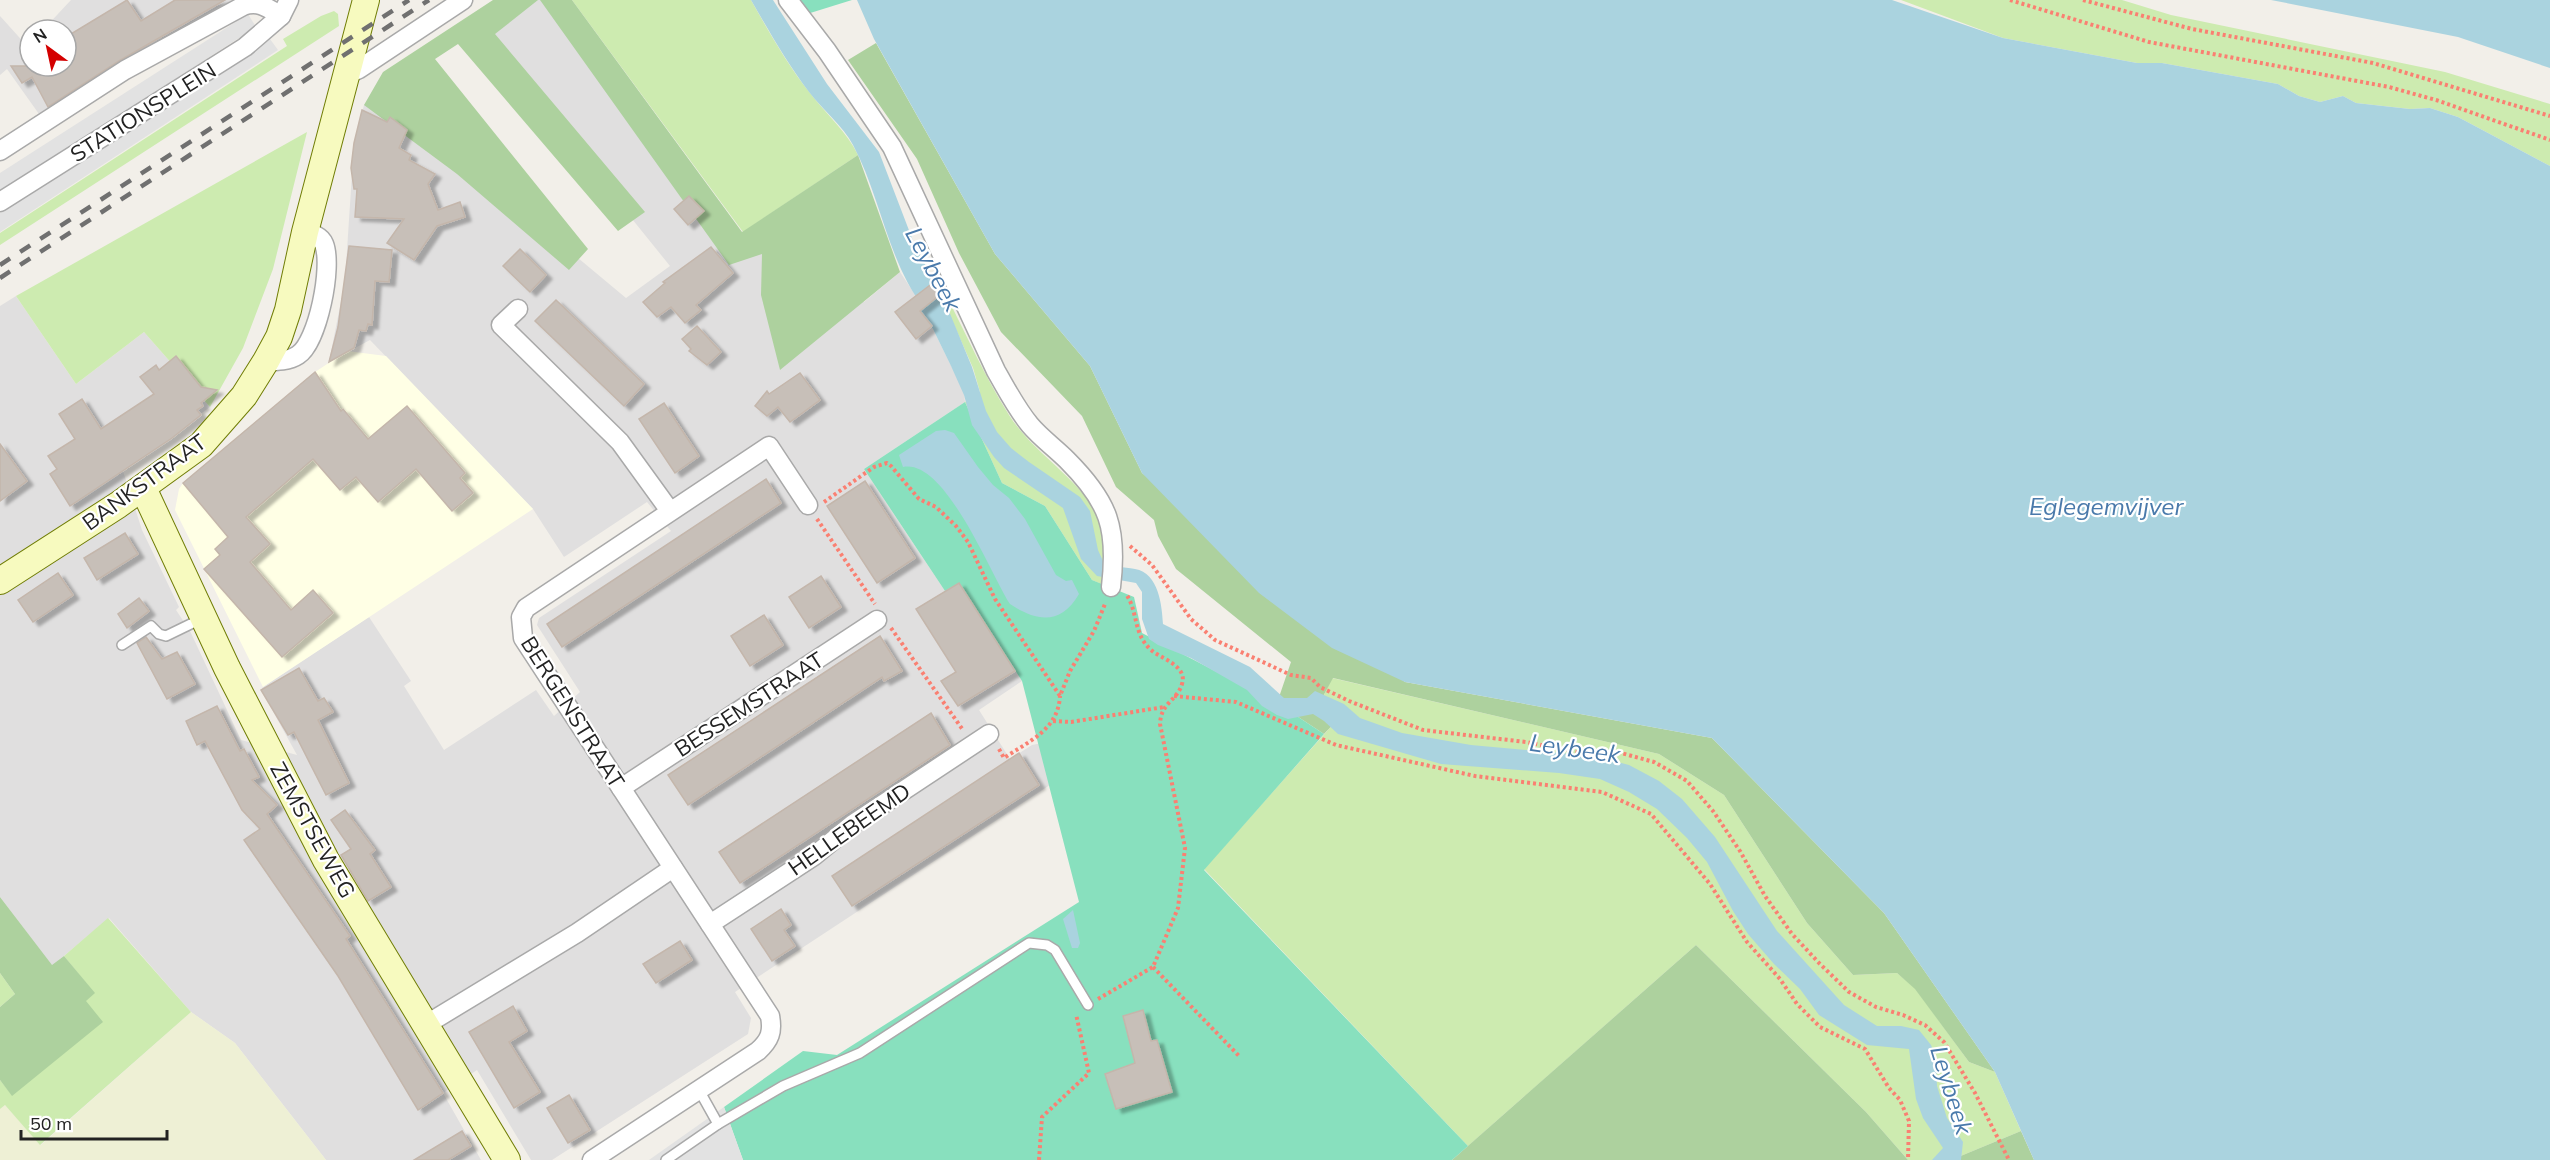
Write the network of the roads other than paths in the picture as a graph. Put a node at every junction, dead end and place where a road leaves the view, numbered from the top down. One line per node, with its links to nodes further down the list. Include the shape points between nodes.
1 (366, 0): 5 (street, BANKSTRAAT)
2 (463, 0): 5 (street)
3 (788, 0): 13 (street, via 892,147 1014,404 1068,461 1109,517 1115,557)
4 (285, 8): 6 (street, STATIONSPLEIN, via 258,3 243,6 125,70); 7 (street, STATIONSPLEIN, via 245,47)
5 (346, 75): 9 (street, BANKSTRAAT, via 279,337 244,396 201,445)
6 (0, 151)
7 (0, 202)
8 (518, 309): 11 (street, via 501,325 620,442)
9 (143, 488): 12 (street, BANKSTRAAT); 14 (street, ZEMSTSEWEG)
10 (808, 505): 11 (street, BERGENSTRAAT, via 769,446)
11 (670, 511): 18 (street, BERGENSTRAAT, via 526,608 521,617 523,638)
12 (0, 581)
13 (1111, 587)
14 (203, 618): 16 (lane, via 166,636 151,626); 22 (street, ZEMSTSEWEG, via 326,860)
15 (878, 620): 18 (street, BESSEMSTRAAT)
16 (122, 645)
17 (989, 734): 20 (street, HELLEBEEMD)
18 (621, 788): 19 (street, BERGENSTRAAT)
19 (673, 868): 20 (street, BERGENSTRAAT); 22 (street, via 577,933)
20 (710, 924): 23 (street, BERGENSTRAAT, via 770,1016 772,1029 769,1041 758,1051)
21 (1088, 1005): 24 (lane, via 1055,950 1029,943 860,1053 783,1086)
22 (427, 1024): 25 (street, ZEMSTSEWEG)
23 (699, 1090): 24 (lane); 26 (street, BERGENSTRAAT)
24 (718, 1124): 27 (lane)
25 (507, 1160)
26 (592, 1160)
27 (666, 1160)

